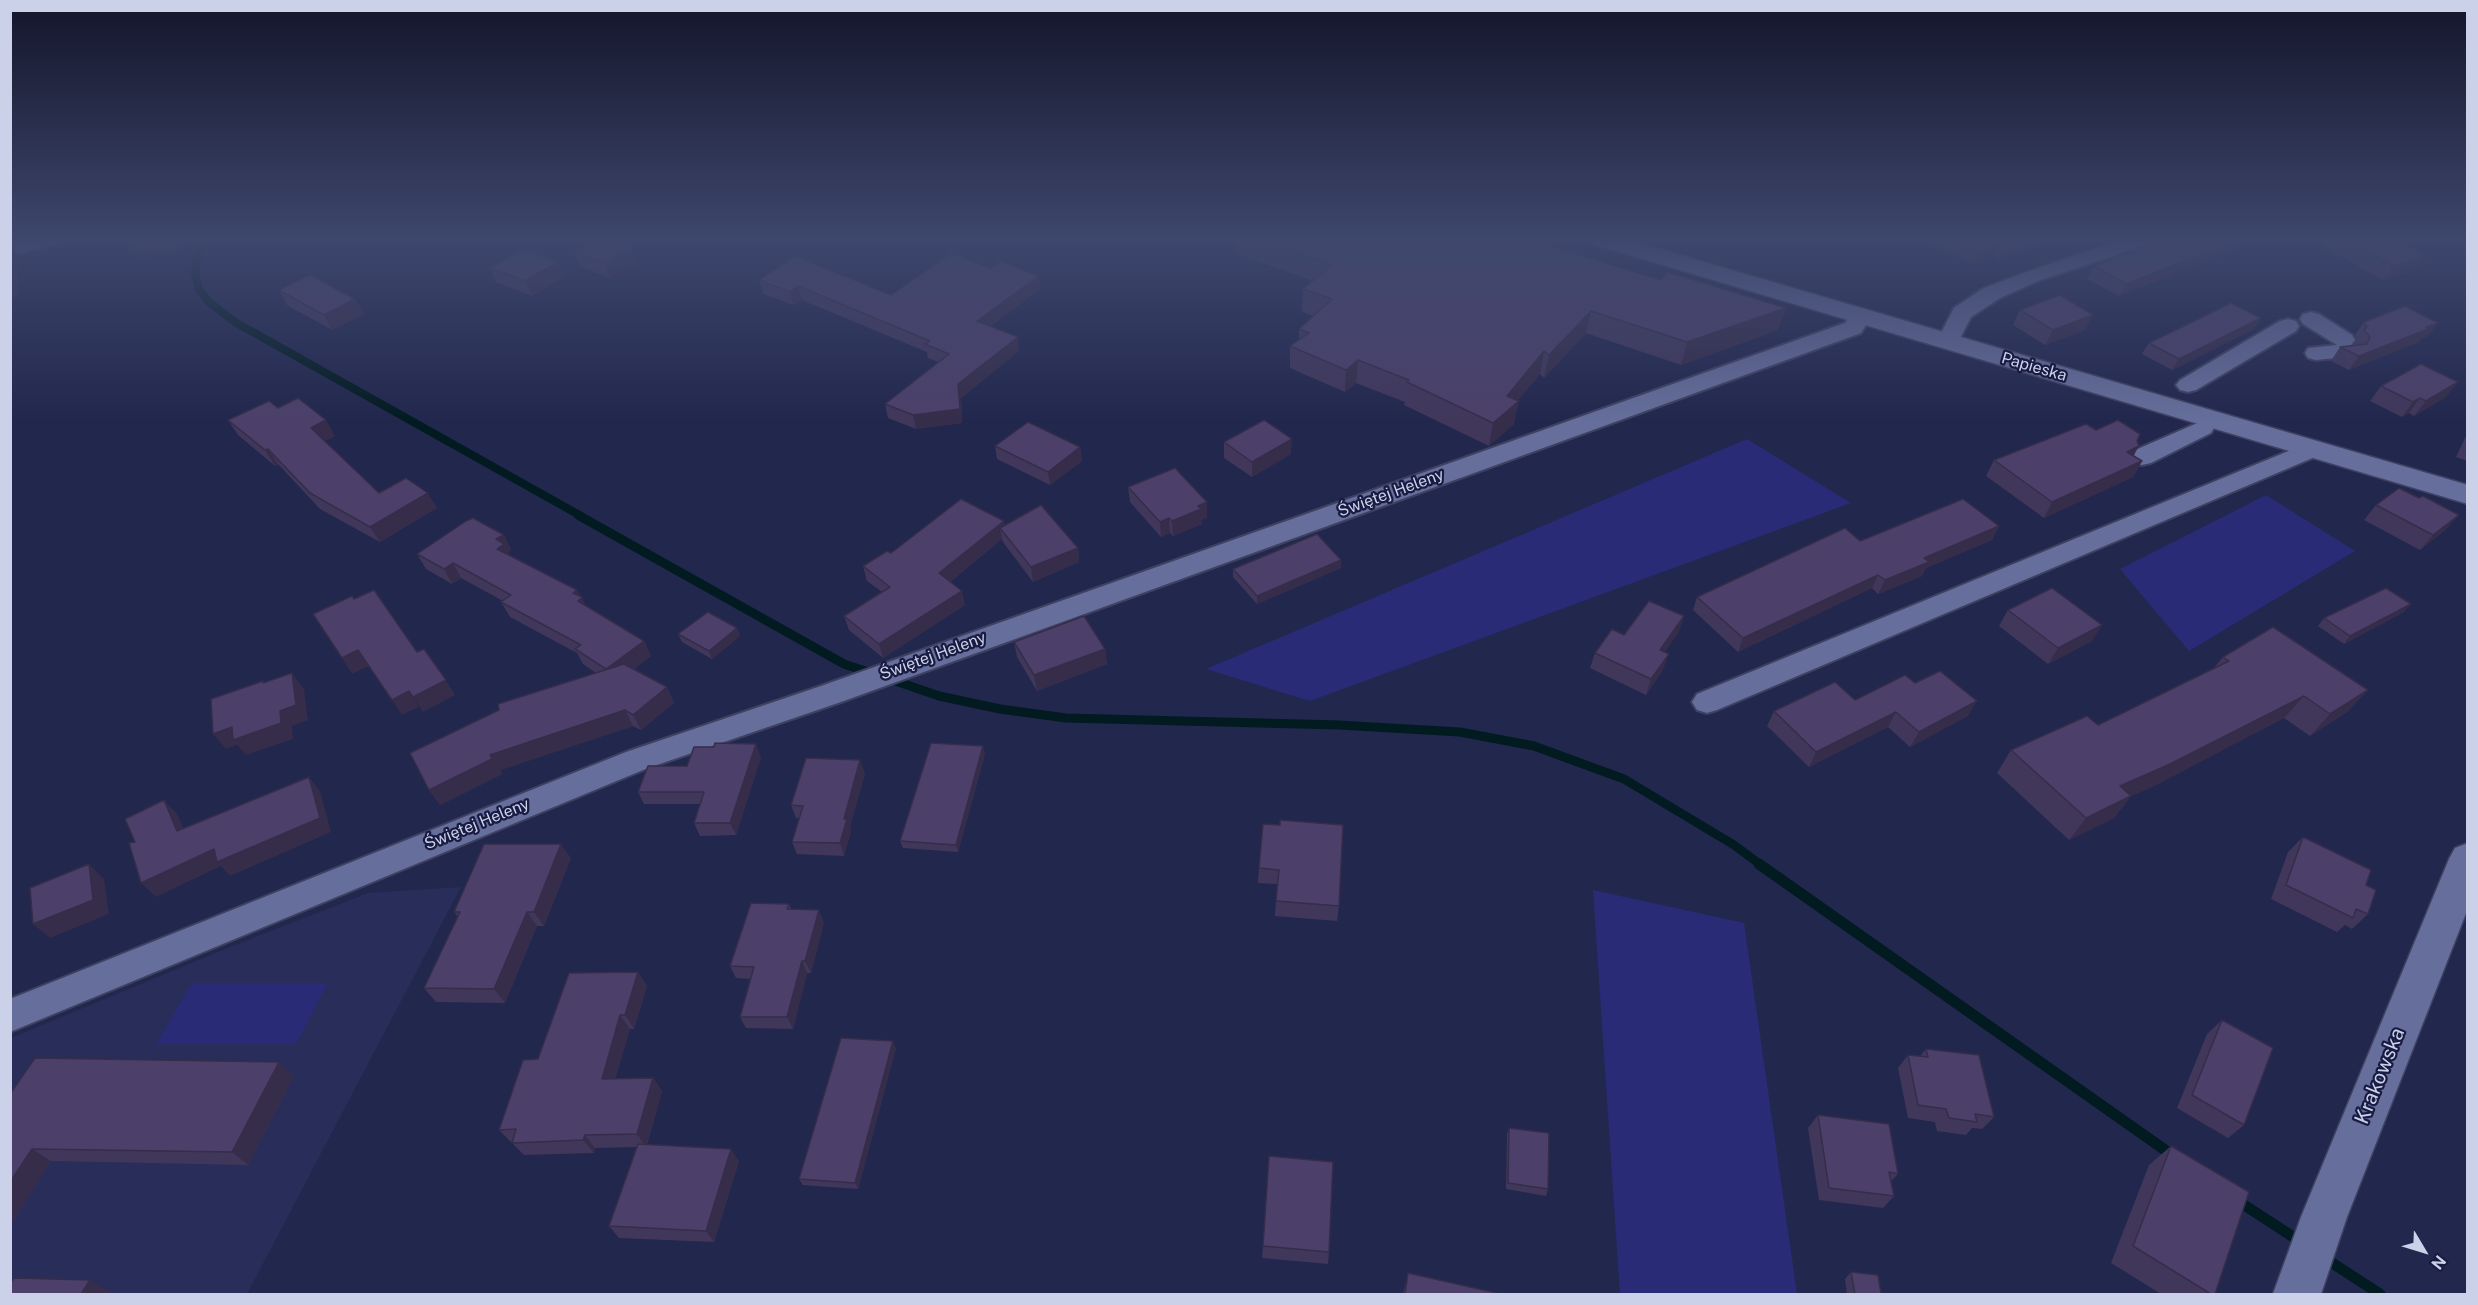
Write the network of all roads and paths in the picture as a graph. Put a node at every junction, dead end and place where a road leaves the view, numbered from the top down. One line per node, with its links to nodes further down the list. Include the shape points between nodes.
1 (1806, 300): 3 (street, Papieska)
2 (1982, 300): 6 (street, via 1962,313)
3 (1861, 316): 6 (street, Papieska); 15 (street, Świętej Heleny, via 1853,328 637,760)
4 (2311, 319): 7 (street, via 2346,345)
5 (2288, 326): 8 (street)
6 (1948, 341): 10 (street, Papieska)
7 (2316, 353)
8 (2188, 385)
9 (2202, 428): 11 (street)
10 (2313, 449): 12 (street, Papieska); 13 (street)
11 (2142, 457)
12 (2468, 495)
13 (1707, 702)
14 (2468, 859): 16 (street, Krakowska)
15 (10, 1016)
16 (2302, 1281)

